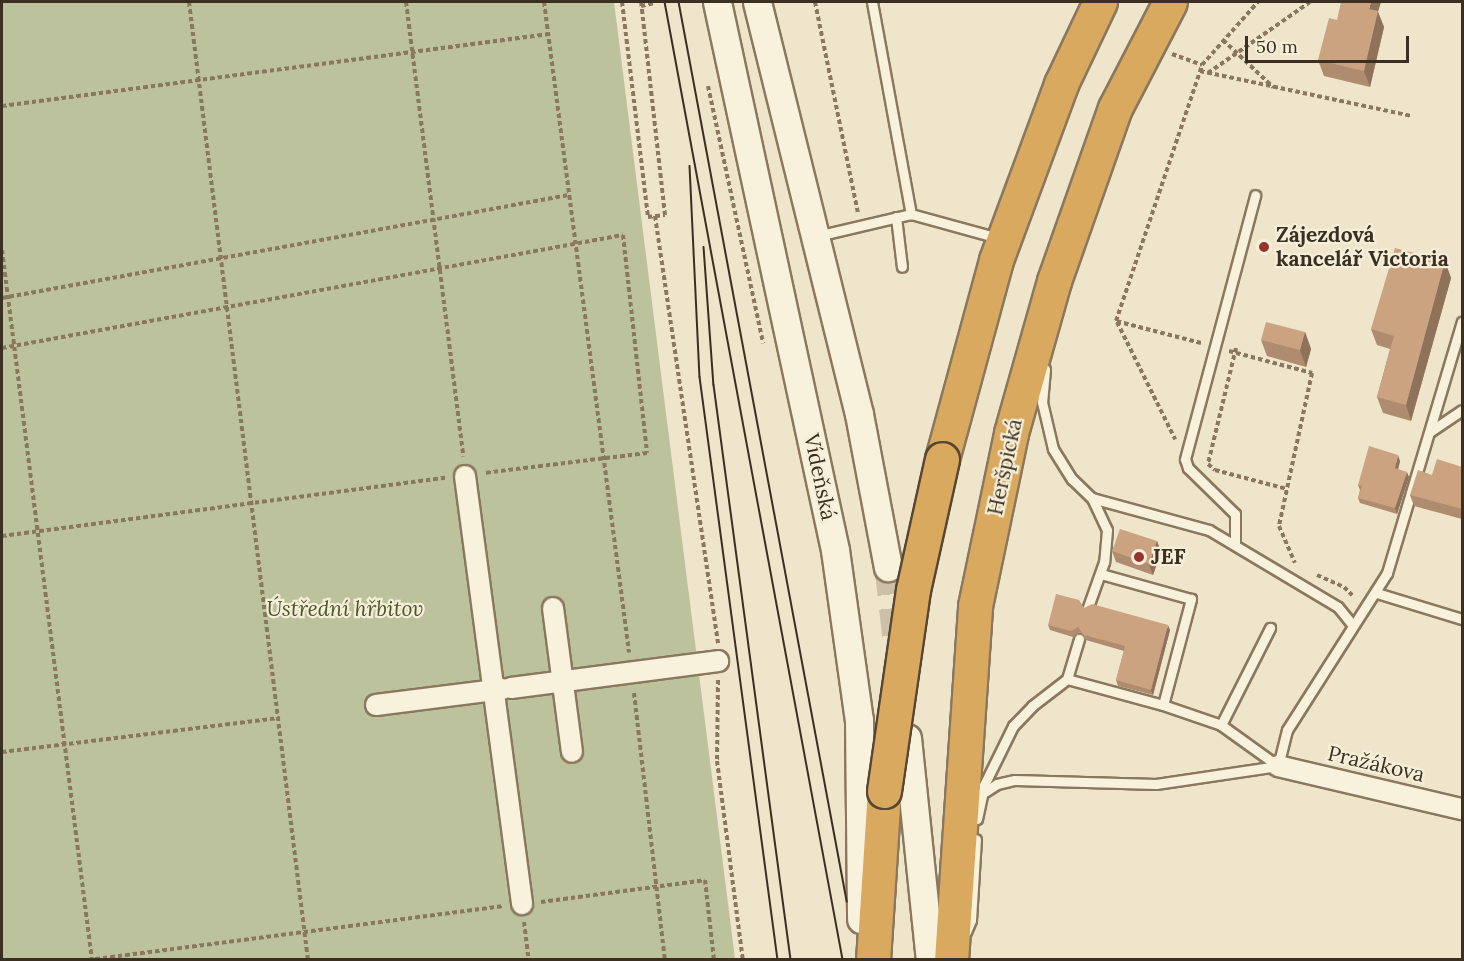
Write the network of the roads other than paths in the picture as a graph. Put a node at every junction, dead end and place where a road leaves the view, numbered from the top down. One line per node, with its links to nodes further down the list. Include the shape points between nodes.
1 (717, 2): 44 (main road, Vídeňská, via 835,550 859,720 863,806)
2 (757, 2): 9 (main road)
3 (872, 2): 7 (lane)
4 (1100, 2): 10 (highway, via 1061,84)
5 (1170, 2): 12 (highway, Heršpická, via 1115,108)
6 (1255, 195): 21 (lane, via 1185,459 1188,468 1235,514)
7 (911, 214): 8 (lane); 10 (lane)
8 (896, 217): 9 (lane); 11 (lane)
9 (814, 237): 22 (main road, via 858,414)
10 (1003, 240): 45 (highway, bridge, via 942,459 913,590 884,790)
11 (902, 267)
12 (1054, 280): 13 (lane); 47 (highway, Heršpická, via 1011,433 975,606)
13 (1054, 322)
14 (1462, 322): 15 (lane)
15 (1461, 338): 18 (lane)
16 (1047, 359): 20 (lane, via 1042,402 1047,434 1061,464)
17 (1462, 410): 18 (lane)
18 (1431, 431): 24 (lane)
19 (465, 476): 34 (street)
20 (1092, 498): 21 (lane, via 1184,521); 23 (lane, via 1107,530)
21 (1235, 543): 28 (lane, via 1338,608)
22 (888, 567)
23 (1101, 574): 26 (lane); 36 (lane, via 1191,599)
24 (1377, 593): 27 (lane); 28 (lane)
25 (553, 608): 33 (street)
26 (1088, 608)
27 (1462, 620)
28 (1352, 624): 40 (lane, via 1287,730)
29 (1270, 628): 37 (lane)
30 (1079, 639): 32 (lane)
31 (718, 661): 33 (street)
32 (1067, 679): 36 (lane); 41 (lane, via 1013,726)
33 (562, 681): 34 (street); 39 (street)
34 (502, 689): 35 (street); 43 (street)
35 (376, 705)
36 (1163, 705): 37 (lane)
37 (1221, 725): 40 (lane)
38 (907, 738): 46 (main road)
39 (572, 752)
40 (1278, 766): 41 (lane, via 1156,784 1015,780 997,784); 42 (street, Pražákova)
41 (980, 795): 48 (lane, via 971,920)
42 (1462, 809)
43 (522, 904)
44 (860, 960)
45 (873, 960)
46 (930, 960)
47 (951, 960)
48 (957, 960)

